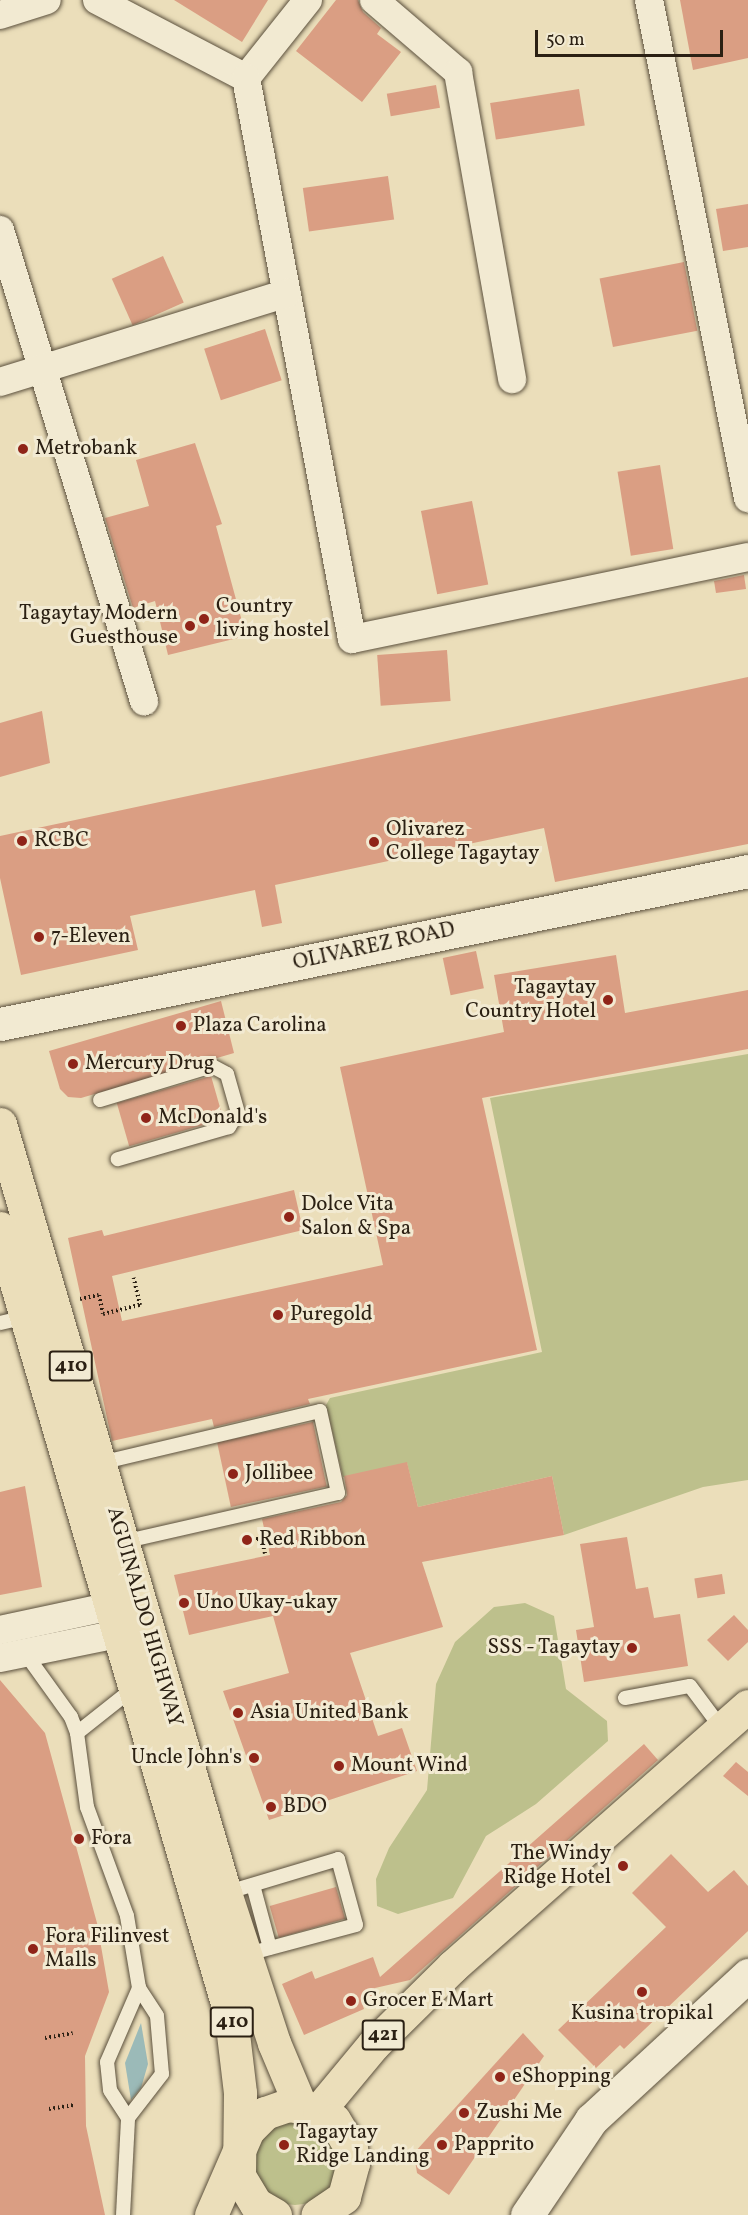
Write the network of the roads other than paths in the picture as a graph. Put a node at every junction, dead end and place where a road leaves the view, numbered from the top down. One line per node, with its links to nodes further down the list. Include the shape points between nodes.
1 (47, 0): 6 (street)
2 (97, 0): 7 (street)
3 (308, 0): 7 (street)
4 (374, 0): 11 (street, via 458,72)
5 (649, 0): 13 (street)
6 (0, 15)
7 (246, 78): 9 (street)
8 (0, 230): 10 (street)
9 (287, 293): 10 (street); 14 (street, via 352,639)
10 (42, 369): 12 (street); 15 (street)
11 (512, 379)
12 (0, 382)
13 (748, 498)
14 (748, 557)
15 (144, 701)
16 (748, 871): 17 (street, OLIVAREZ ROAD)
17 (0, 1024)
18 (100, 1100): 20 (lane, via 212,1066 227,1074 238,1113 229,1127)
19 (0, 1124): 23 (main road, AGUINALDO HIGHWAY / 410)
20 (118, 1159)
21 (0, 1228): 22 (main road, AGUINALDO HIGHWAY / 410)
22 (13, 1320): 25 (main road, AGUINALDO HIGHWAY / 410)
23 (99, 1463): 24 (main road, AGUINALDO HIGHWAY / 410); 24 (lane, via 320,1411 338,1493)
24 (122, 1542): 25 (main road, AGUINALDO HIGHWAY / 410)
25 (129, 1617): 27 (street); 29 (main road, AGUINALDO HIGHWAY / 410); 34 (main road, AGUINALDO HIGHWAY / 410)
26 (0, 1630): 27 (street)
27 (69, 1630): 28 (street)
28 (12, 1655): 33 (lane, via 70,1717)
29 (135, 1687): 33 (lane); 40 (main road, AGUINALDO HIGHWAY / 410, via 231,2017 240,2092)
30 (625, 1698): 32 (lane, via 690,1686)
31 (748, 1706): 32 (main road, 421)
32 (722, 1729): 38 (main road, 421, via 453,1966)
33 (77, 1733): 37 (lane, via 87,1807 127,1916)
34 (239, 1889): 35 (main road, AGUINALDO HIGHWAY / 410); 35 (lane, via 338,1859 356,1925)
35 (257, 1951): 38 (main road, AGUINALDO HIGHWAY / 410)
36 (748, 1975): 45 (street, via 591,2120)
37 (139, 1988): 39 (lane, via 107,2062 110,2090); 39 (lane, via 157,2016 162,2074)
38 (310, 2108): 40 (main road, 410, via 265,2113 248,2130); 44 (main road, 410, via 346,2134 353,2163 344,2197)
39 (128, 2118): 41 (lane)
40 (238, 2149): 42 (main road, 410); 43 (main road, 410, via 239,2176 246,2191)
41 (123, 2215)
42 (211, 2215)
43 (275, 2215)
44 (317, 2215)
45 (527, 2215)

